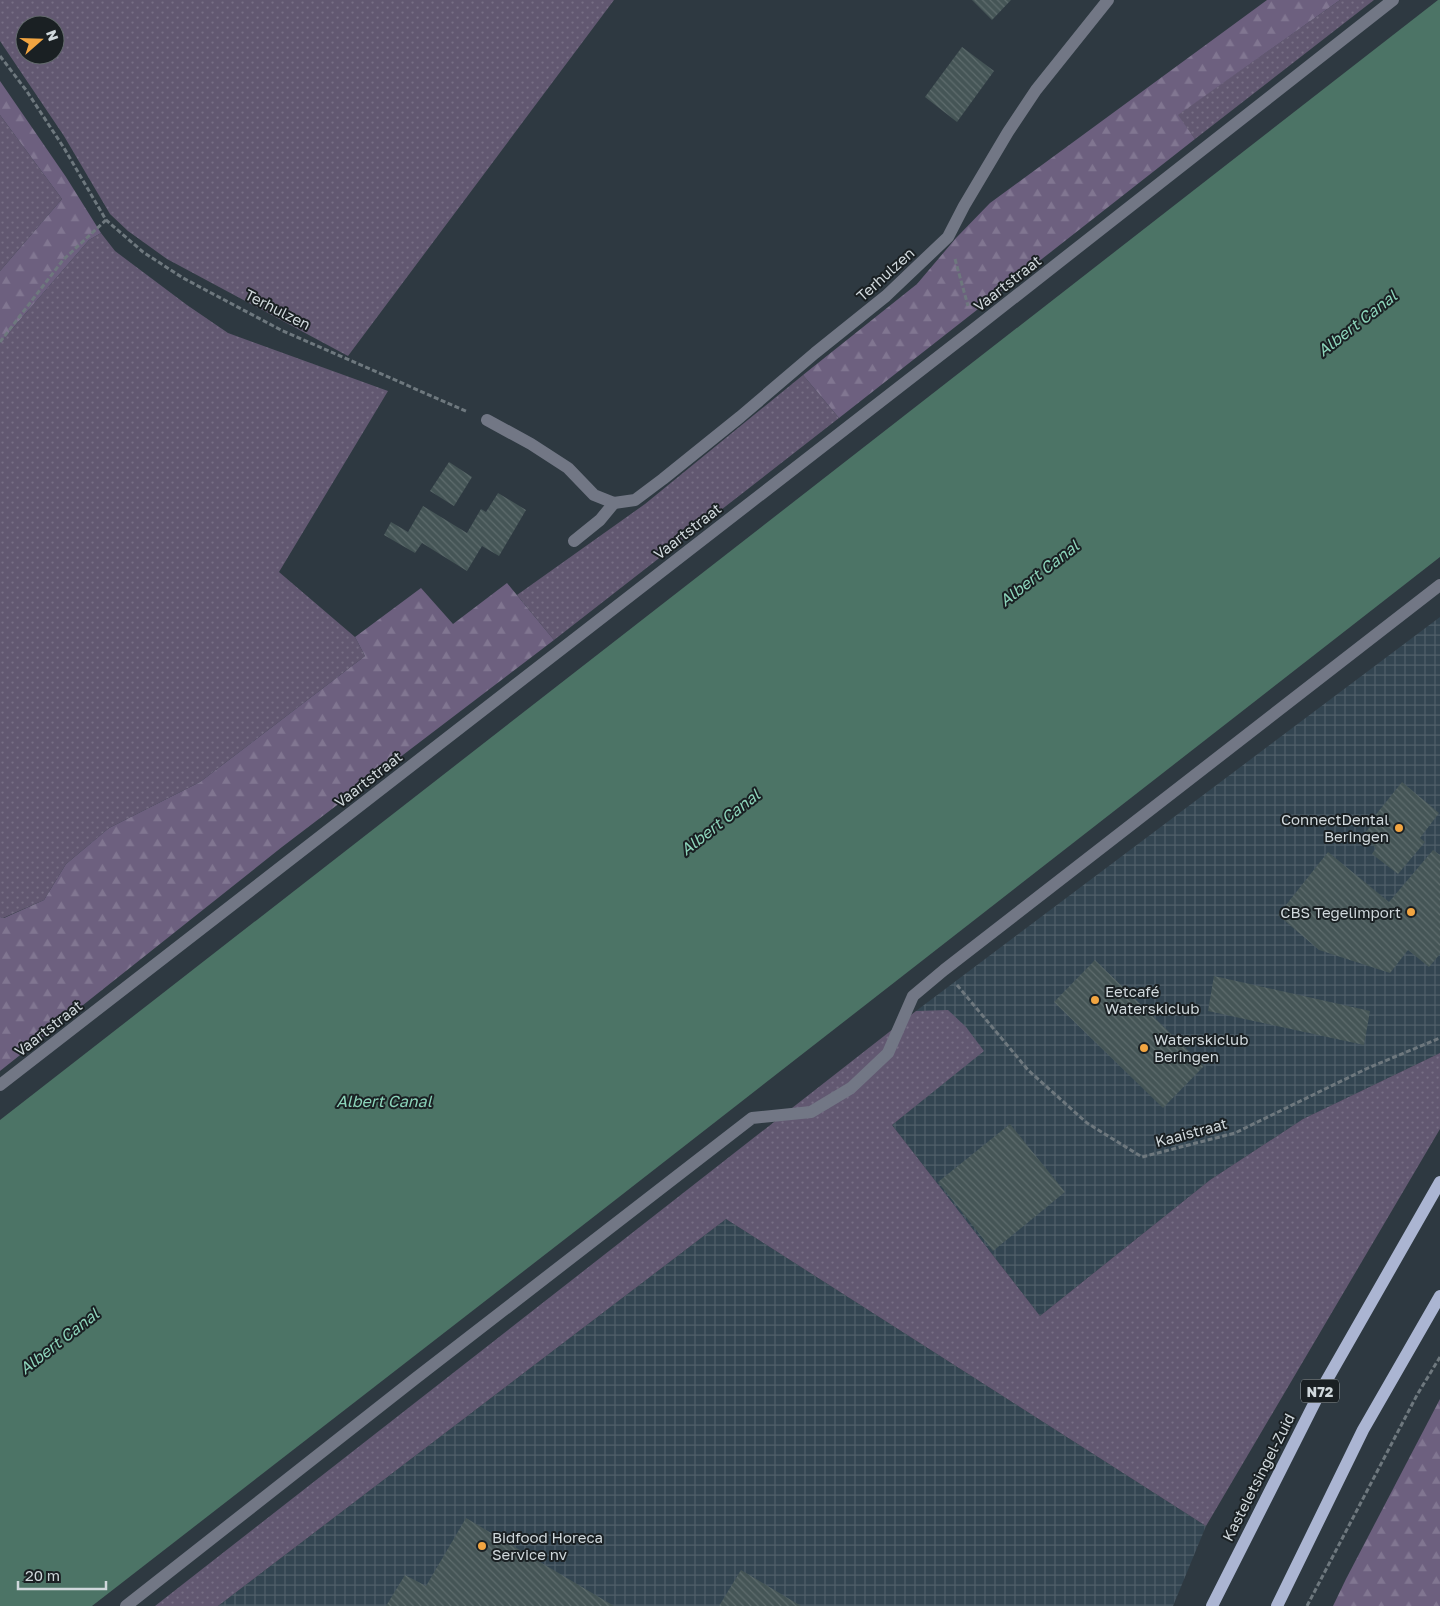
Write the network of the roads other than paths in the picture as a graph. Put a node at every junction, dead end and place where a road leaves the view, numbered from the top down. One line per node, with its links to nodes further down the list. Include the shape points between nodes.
1 (1108, 0): 4 (street, Terhulzen, via 1036,90 948,237 886,296 664,479 635,500)
2 (1393, 0): 7 (street, Vaartstraat)
3 (487, 420): 4 (street, via 568,468 594,495)
4 (614, 503): 5 (street, via 600,520)
5 (574, 541)
6 (1440, 585): 10 (street, via 913,996 888,1053 851,1088 812,1112 752,1118)
7 (0, 1086)
8 (1440, 1182): 11 (main road, Kasteletsingel-Zuid / N72, via 1320,1392)
9 (1440, 1296): 12 (main road, via 1363,1430)
10 (126, 1606)
11 (1212, 1606)
12 (1277, 1606)

